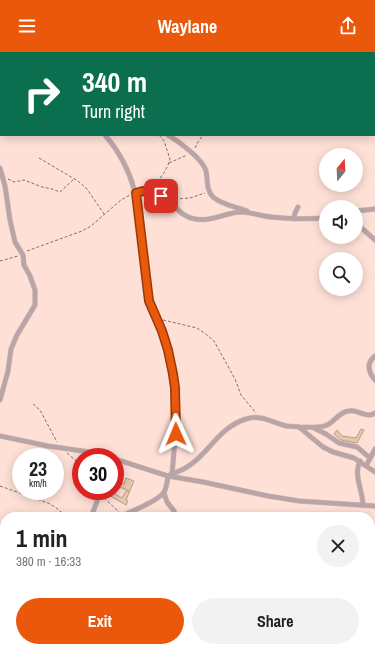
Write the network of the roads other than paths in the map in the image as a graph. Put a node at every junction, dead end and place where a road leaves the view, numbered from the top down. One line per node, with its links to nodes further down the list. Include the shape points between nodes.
1 (106, 136): 4 (street, via 128,169)
2 (170, 136): 8 (street, via 192,153 204,167 209,191 214,197)
3 (0, 168): 15 (street, via 15,242 23,255 24,265 35,290 36,301 17,335)
4 (136, 193): 8 (street, via 143,191 161,196 179,212 196,220 215,219 239,212); 27 (street, via 147,292 168,350 175,388 176,434)
5 (298, 206): 10 (street)
6 (375, 209): 7 (street)
7 (363, 210)
8 (251, 213): 10 (street)
9 (319, 218): 10 (street)
10 (294, 219)
11 (363, 229): 12 (street)
12 (375, 240)
13 (375, 356): 14 (street, via 369,365)
14 (375, 380)
15 (0, 400)
16 (375, 413): 18 (street, via 369,415 347,411 329,425)
17 (298, 426): 18 (street); 23 (street, via 328,450); 27 (street, via 254,417 246,419 230,427 197,461 184,470)
18 (311, 427): 22 (street, via 338,442 357,447)
19 (0, 436): 21 (street)
20 (375, 449): 22 (street)
21 (72, 450)
22 (370, 458): 25 (street)
23 (360, 461): 25 (street); 30 (street, via 358,476)
24 (124, 462): 27 (street)
25 (366, 466): 26 (street)
26 (375, 472)
27 (169, 475): 28 (street); 30 (street, via 299,501)
28 (164, 493): 33 (street); 34 (street)
29 (98, 500): 32 (street)
30 (363, 505): 31 (street)
31 (375, 506)
32 (93, 512)
33 (131, 512)
34 (174, 512)

